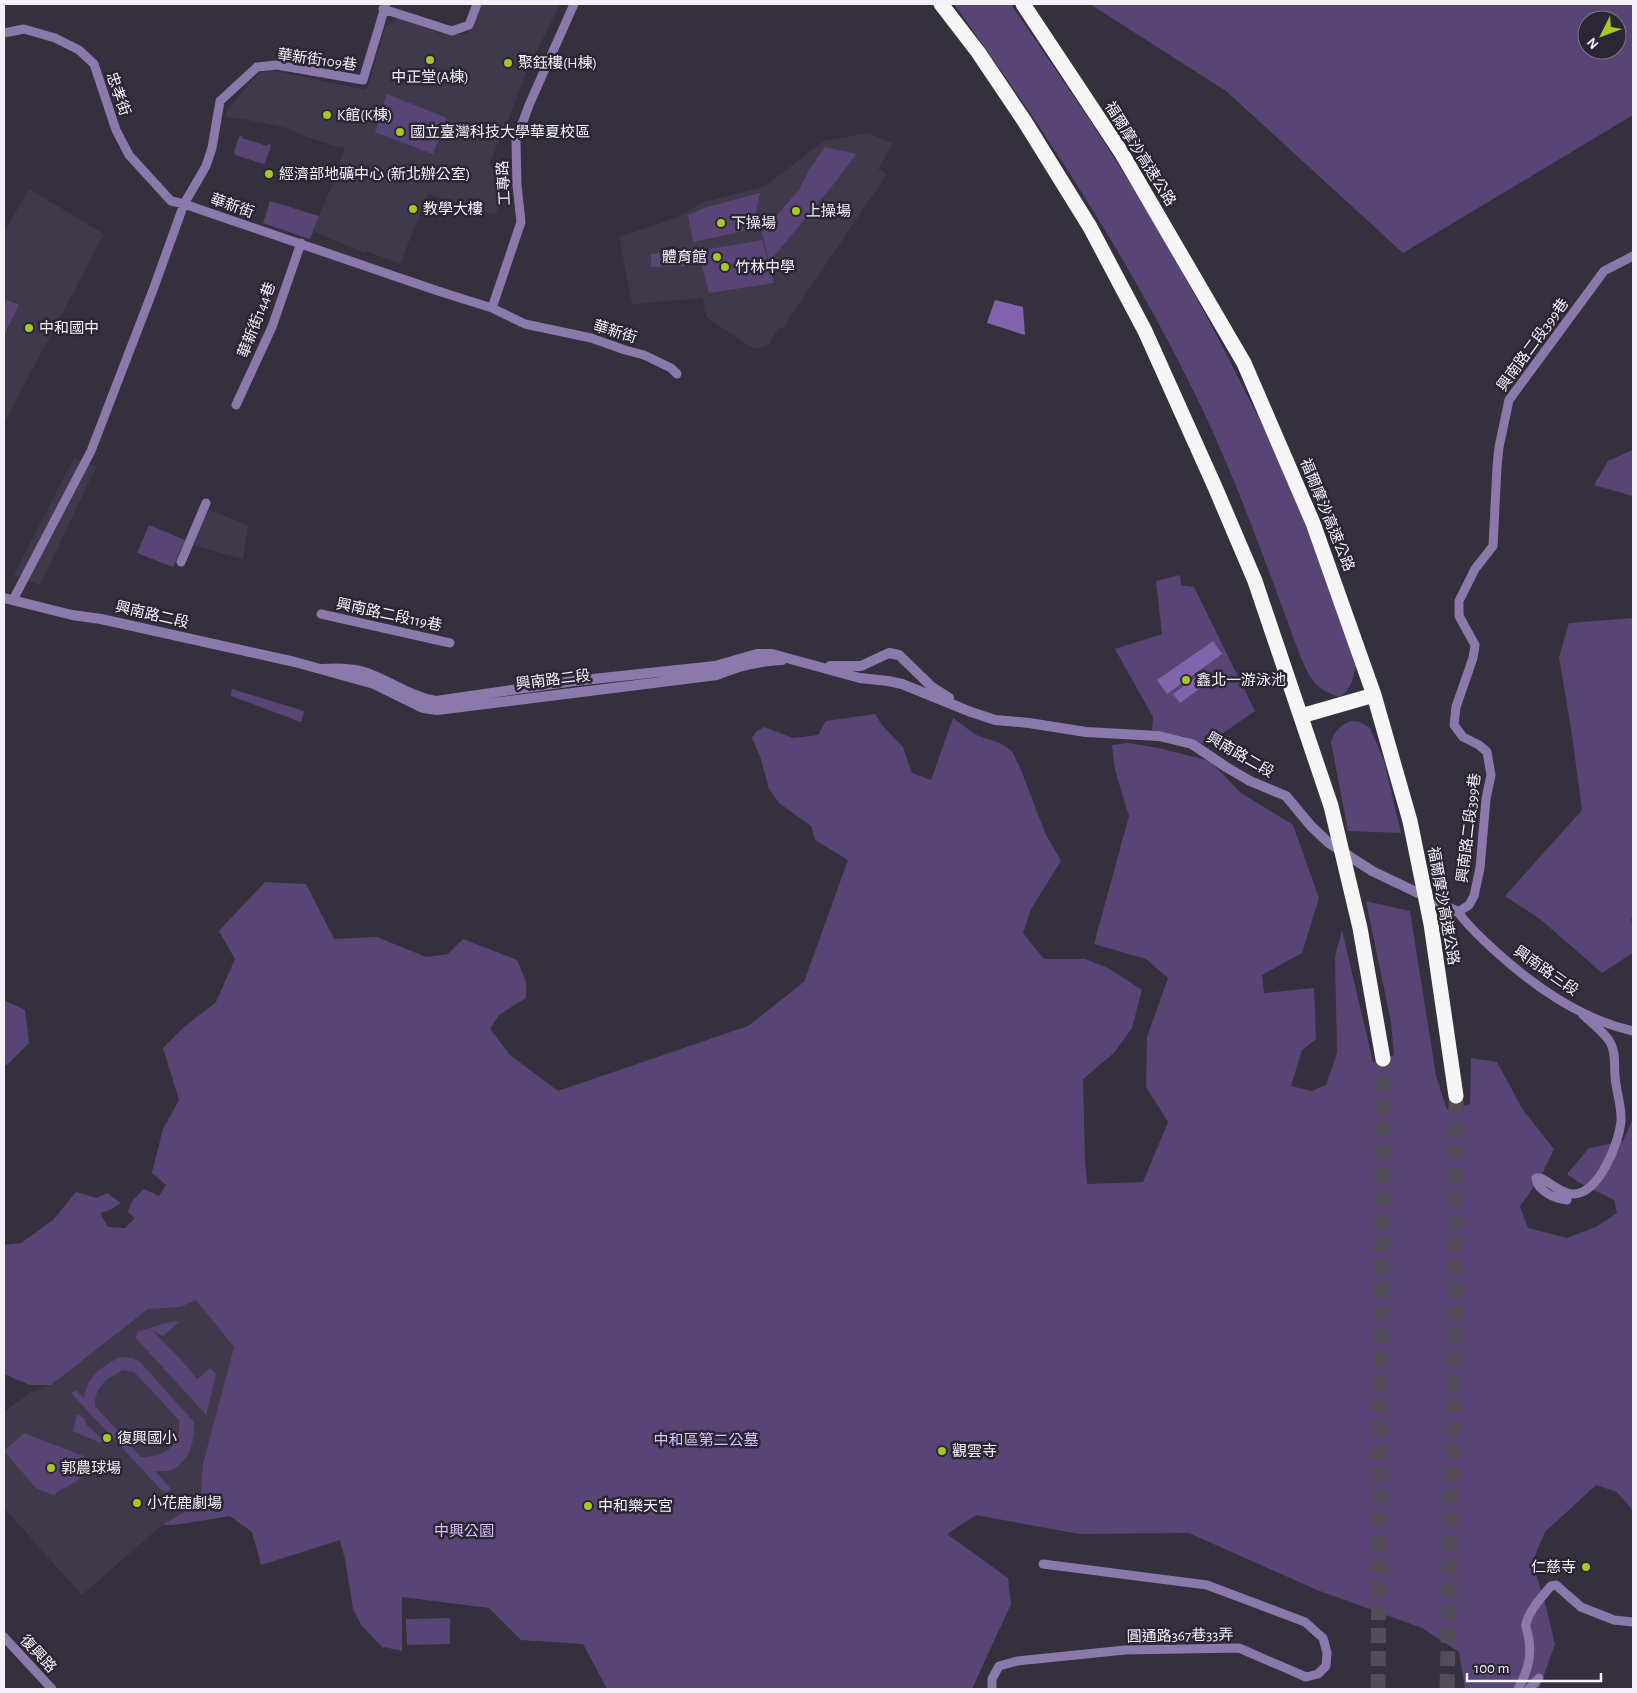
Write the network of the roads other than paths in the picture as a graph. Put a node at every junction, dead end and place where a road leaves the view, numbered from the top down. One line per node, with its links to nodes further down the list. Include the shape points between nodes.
1 (476, 4): 5 (street, via 469,25 452,30)
2 (574, 4): 10 (street, 工專路, via 532,96 516,141 520,222)
3 (941, 4): 21 (highway, via 978,52 1090,227 1142,326 1255,581)
4 (1023, 4): 19 (highway, 福爾摩沙高速公路, via 1121,152 1244,363 1313,523)
5 (384, 6): 7 (street, 華新街109巷, via 363,80 277,66 257,67 220,101 206,166)
6 (4, 32): 7 (street, 忠孝街, via 24,28 55,38 79,50 94,64 116,130 129,155 171,201)
7 (184, 204): 8 (street, 華新街); 15 (street, via 91,451)
8 (300, 243): 10 (street, 華新街); 12 (street, 華新街144巷, via 272,327)
9 (1633, 256): 22 (street, 興南路二段399巷, via 1604,271 1509,400 1497,467 1493,546 1475,569 1460,601 1459,616 1475,645 1456,707 1454,725 1463,737 1487,752 1491,775 1474,896)
10 (492, 308): 11 (street, 華新街, via 525,324 591,338 644,355)
11 (677, 374)
12 (236, 405)
13 (206, 503): 14 (street)
14 (181, 562)
15 (8, 599): 18 (street, 興南路二段, via 72,616 102,618 295,662 374,684 423,708 437,710 716,675 766,661 792,660)
16 (321, 614): 17 (street, 興南路二段119巷)
17 (450, 643)
18 (810, 664): 20 (street, 興南路二段, via 860,678 902,684); 20 (street, 興南路二段, via 861,666 890,653 899,655 932,687)
19 (1374, 695): 21 (highway); 26 (highway, 福爾摩沙高速公路, via 1410,821 1430,924)
20 (971, 712): 22 (street, 興南路二段, via 995,720 1086,732 1158,736 1192,744 1250,781 1286,796 1329,843 1372,871)
21 (1301, 716): 25 (highway, via 1331,806 1360,928)
22 (1458, 912): 23 (street, 興南路三段, via 1467,925 1514,969)
23 (1577, 1010): 24 (street, 興南路三段); 27 (street, via 1610,1042 1615,1058 1621,1120 1609,1160 1598,1178 1585,1190 1566,1193 1536,1178 1539,1187 1558,1199)
24 (1633, 1031)
25 (1383, 1058)
26 (1456, 1096)
27 (1567, 1200)
28 (1043, 1564): 33 (street, 圓通路367巷33弄, via 1207,1585 1305,1622 1323,1638 1326,1666 1318,1674 1306,1677 1239,1648 1125,1650 1017,1660 998,1666 992,1679)
29 (1633, 1622): 34 (street, via 1614,1620 1581,1607 1556,1585 1551,1586 1534,1607 1526,1625 1530,1659)
30 (4, 1637): 32 (street, 復興路)
31 (1539, 1678): 35 (street)
32 (52, 1689)
33 (992, 1689)
34 (1518, 1689)
35 (1529, 1689)

